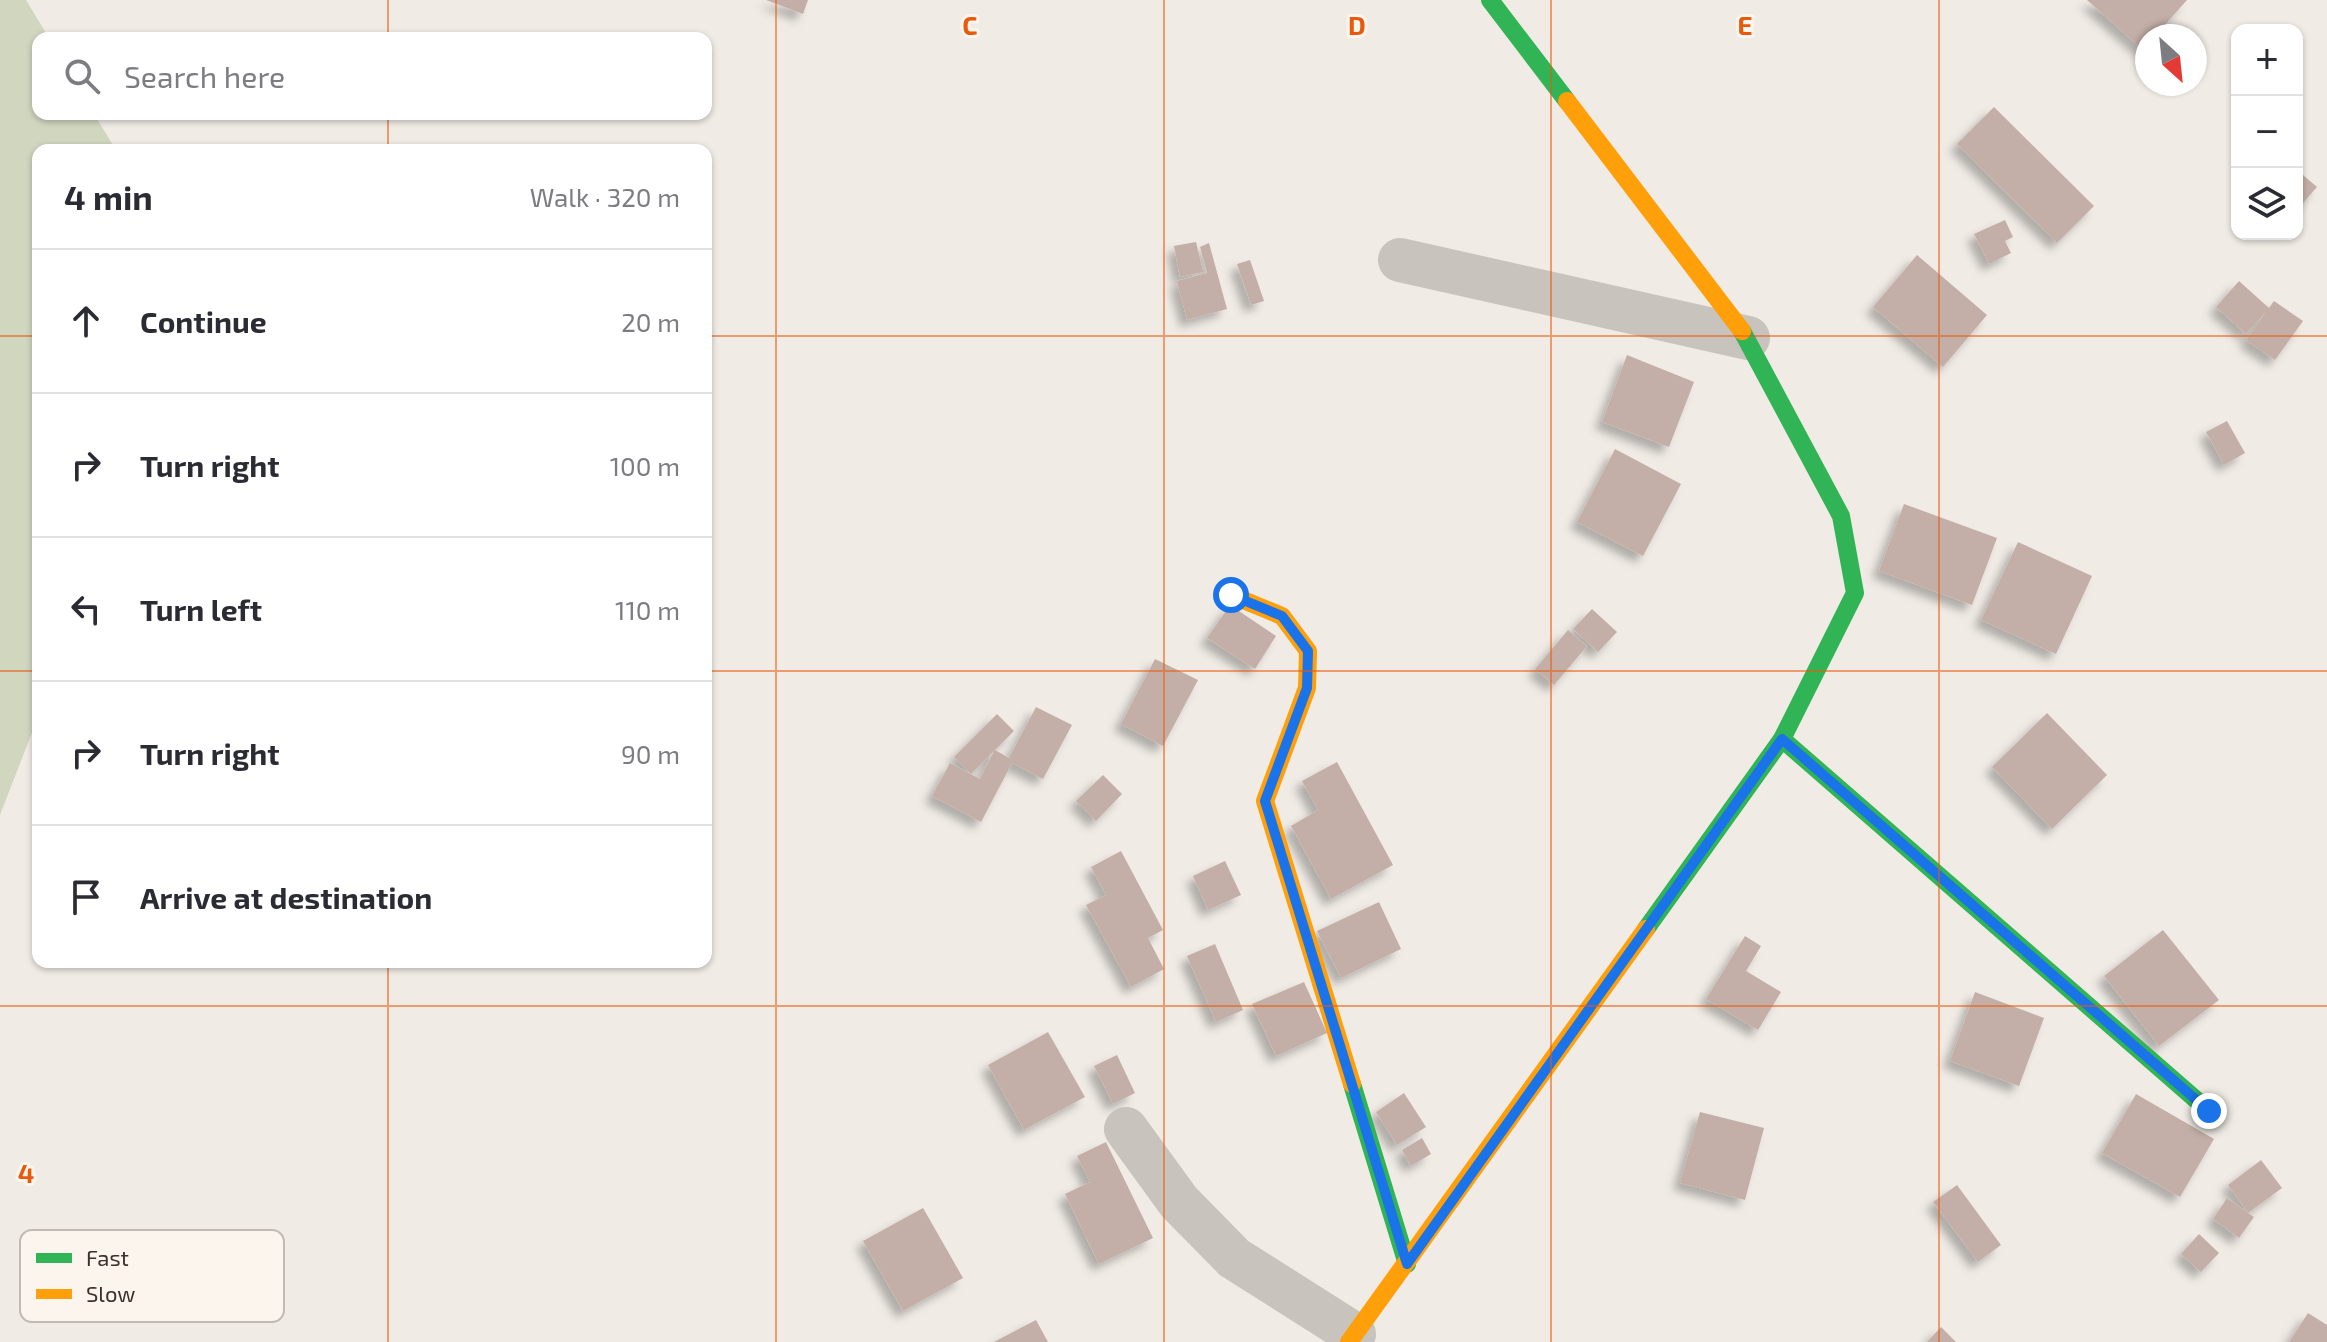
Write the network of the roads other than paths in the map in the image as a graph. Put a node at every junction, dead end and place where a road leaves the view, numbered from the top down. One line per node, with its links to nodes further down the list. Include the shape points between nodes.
1 (1490, 0): 3 (street)
2 (1400, 260): 3 (street)
3 (1748, 338): 5 (street, via 1841,516 1855,593)
4 (1231, 595): 8 (street, via 1282,616 1308,651 1307,688 1265,801)
5 (1782, 739): 6 (street); 8 (street)
6 (2209, 1111)
7 (1126, 1129): 9 (street, via 1179,1202 1234,1258)
8 (1407, 1264): 9 (street)
9 (1352, 1338)

